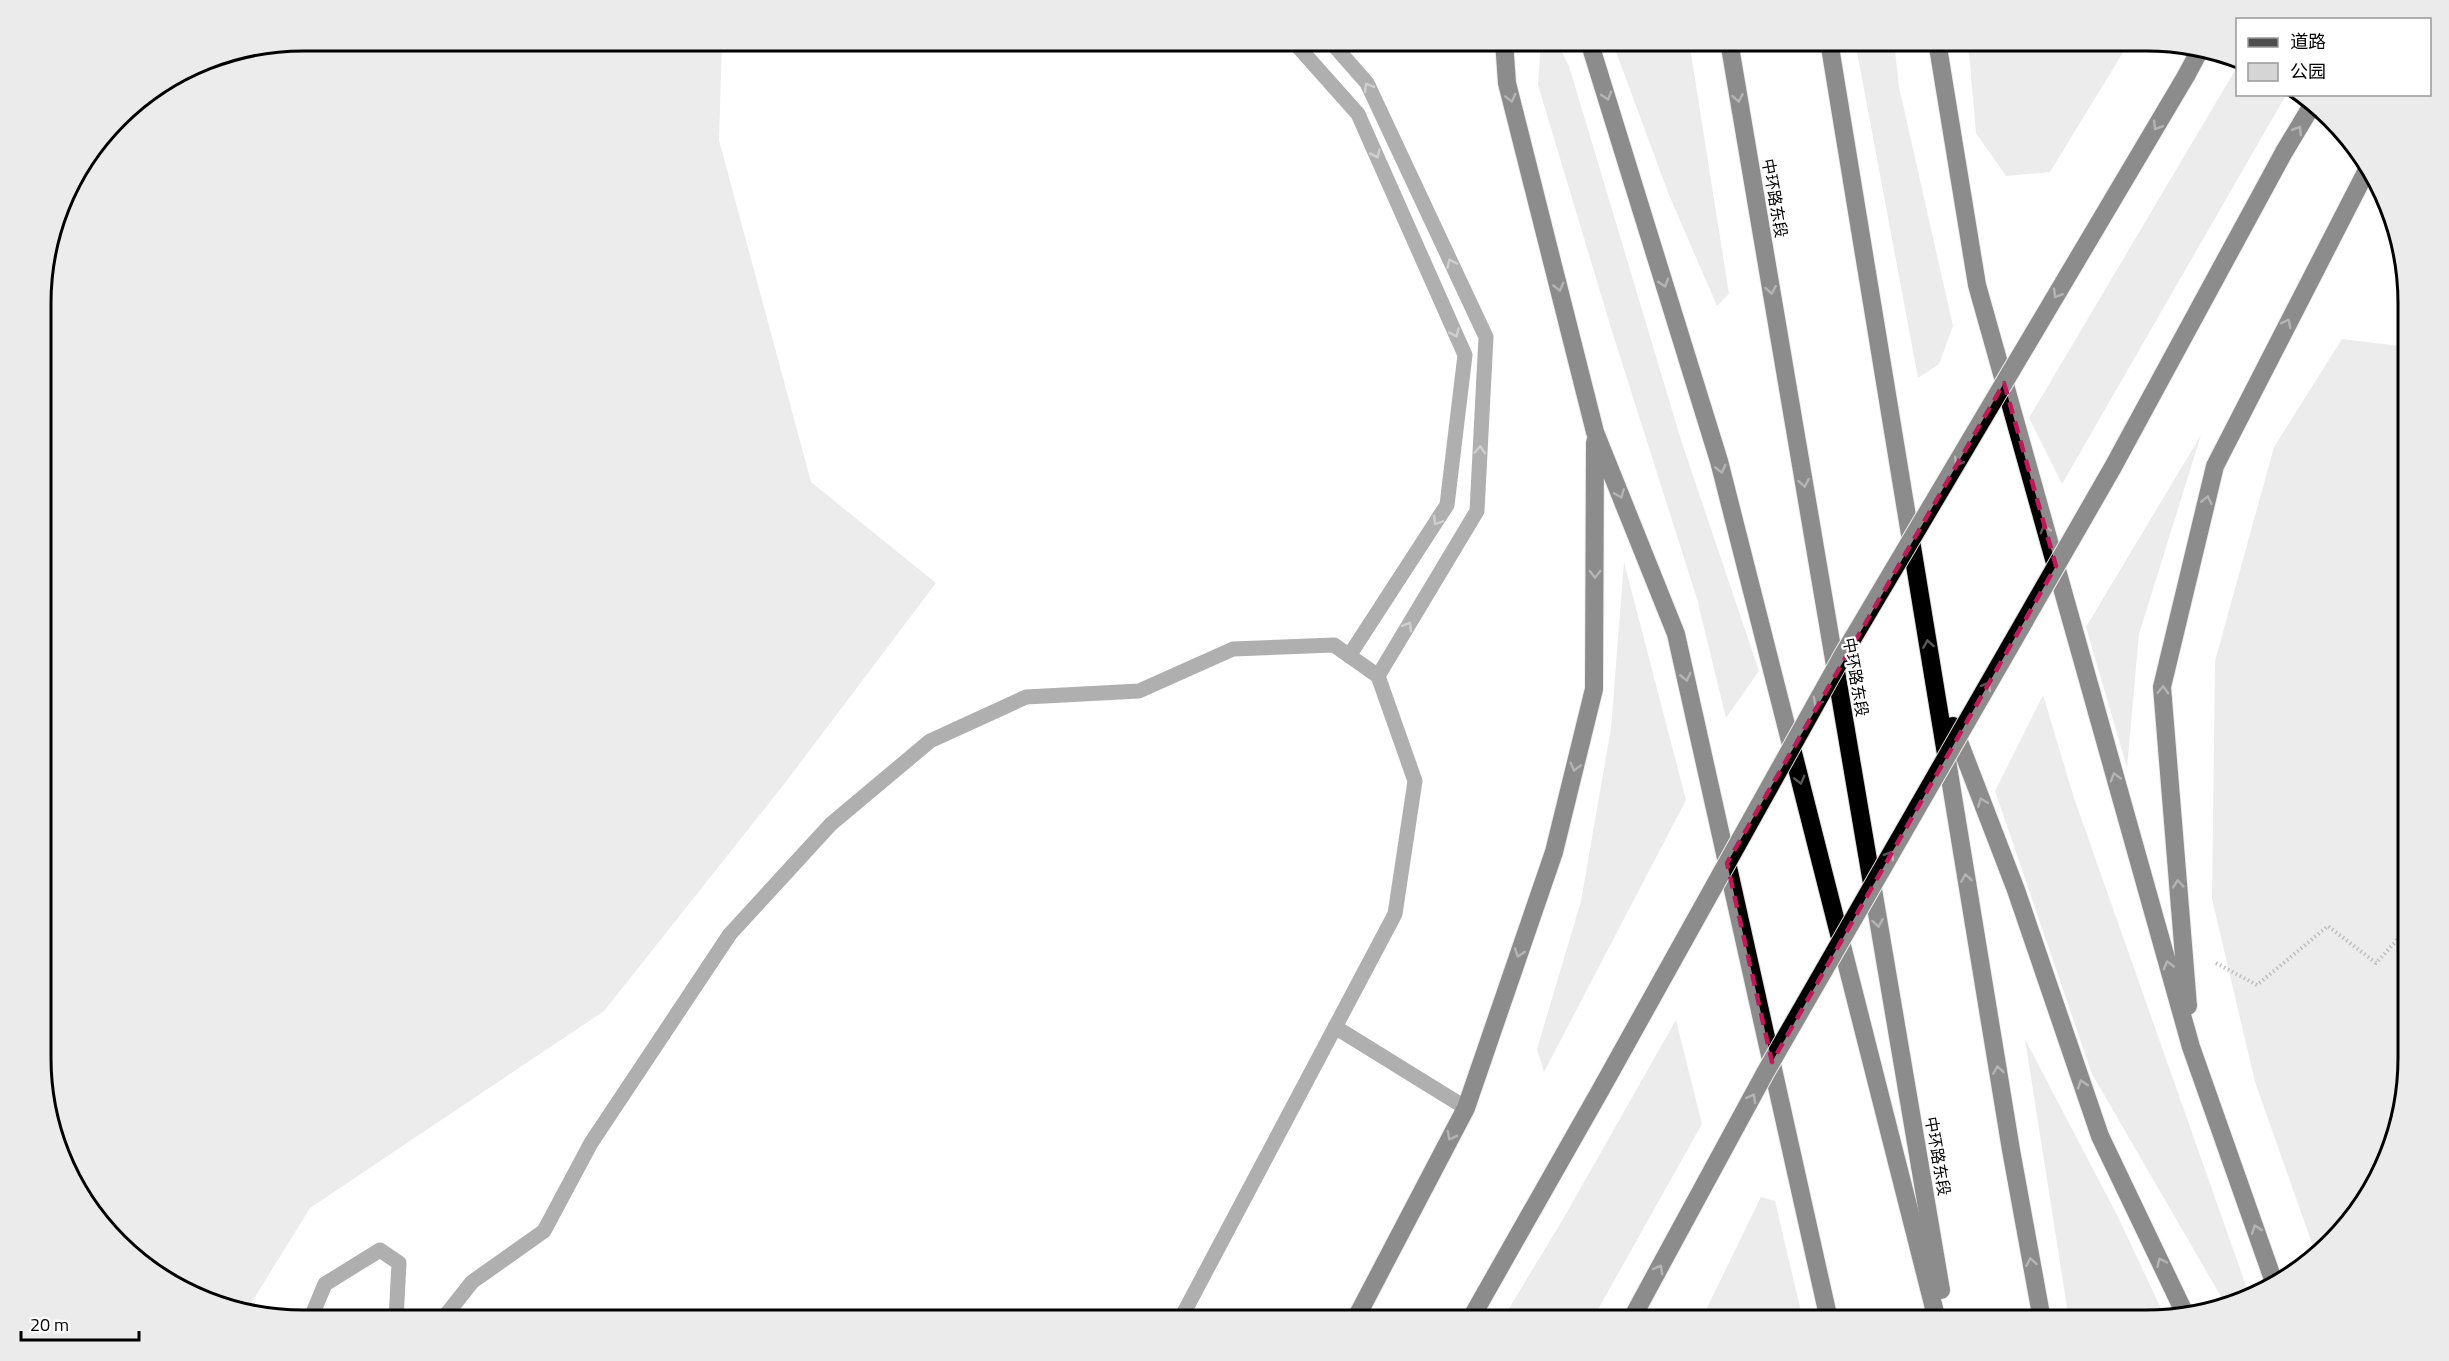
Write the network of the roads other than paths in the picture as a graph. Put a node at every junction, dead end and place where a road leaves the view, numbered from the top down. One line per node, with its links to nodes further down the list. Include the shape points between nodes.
1 (1303, 51): 12 (street, one-way to 12, via 1358,114 1465,355 1448,505)
2 (1339, 51): 14 (street, one-way to 2, via 1477,511 1486,337 1367,83)
3 (1505, 51): 11 (highway, one-way to 11, via 1507,83)
4 (1592, 51): 28 (highway, one-way to 28, via 1719,461)
5 (1731, 51): 29 (highway, 中环路东段, one-way to 29)
6 (1831, 51): 13 (highway, one-way to 6)
7 (1939, 51): 16 (highway, one-way to 7, via 1977,285)
8 (2196, 56): 25 (highway, one-way to 25, bridge, via 1844,653)
9 (2309, 111): 26 (highway, one-way to 9, bridge, via 1766,1073 2113,467)
10 (2364, 176): 16 (highway, one-way to 10, via 2162,687 2215,466)
11 (1595, 432): 17 (highway, one-way to 17, via 1594,689 1554,852); 27 (highway, one-way to 27, via 1676,634)
12 (1349, 656): 14 (street); 22 (street, via 1334,645 1233,649 1139,691 1026,696 930,741 831,824 730,934 591,1143 544,1232 472,1282)
13 (1932, 670): 19 (highway, one-way to 13, via 2100,1136 2016,890); 30 (highway, one-way to 13, via 2010,1150)
14 (1378, 676): 15 (street, via 1415,781 1395,914)
15 (1335, 1027): 17 (street); 23 (street)
16 (2191, 1047): 18 (highway, one-way to 16)
17 (1466, 1108): 24 (highway, one-way to 24)
18 (2272, 1276)
19 (2182, 1307)
20 (313, 1310): 21 (street, via 325,1284 380,1250 399,1263)
21 (397, 1310)
22 (450, 1310)
23 (1185, 1310)
24 (1360, 1310)
25 (1476, 1310)
26 (1636, 1310)
27 (1827, 1310)
28 (1934, 1310)
29 (1944, 1310)
30 (2040, 1310)

